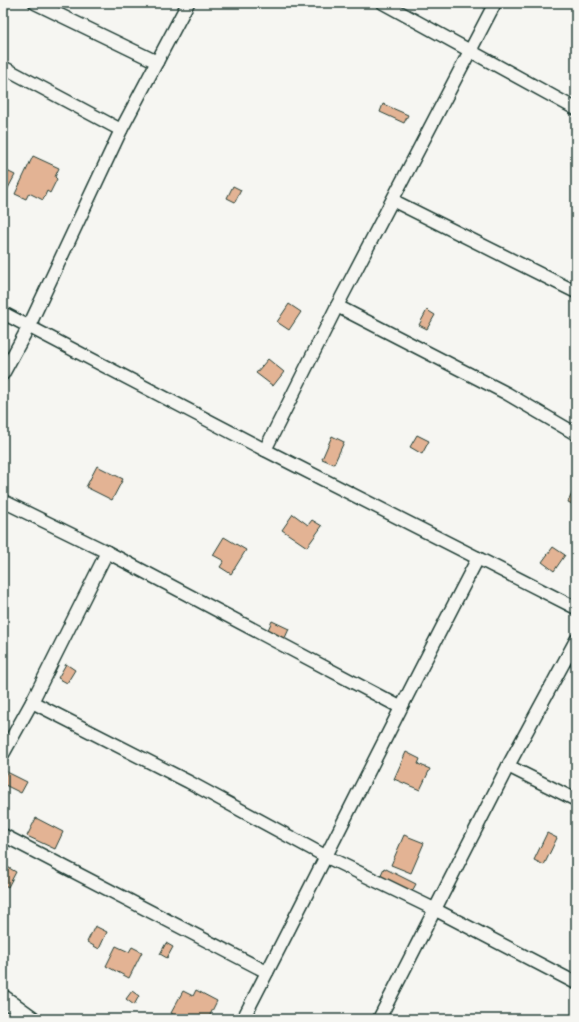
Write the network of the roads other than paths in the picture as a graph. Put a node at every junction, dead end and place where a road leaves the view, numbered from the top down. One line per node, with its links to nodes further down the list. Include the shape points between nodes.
1 (35, 3): 6 (street)
2 (188, 3): 6 (street)
3 (383, 3): 5 (street)
4 (495, 3): 5 (street)
5 (472, 50): 8 (street); 10 (street)
6 (157, 62): 9 (street)
7 (3, 67): 9 (street)
8 (576, 109)
9 (121, 130): 14 (street)
10 (394, 200): 11 (street); 12 (street)
11 (576, 292)
12 (337, 306): 16 (street, via 506,392); 17 (street)
13 (3, 313): 14 (street)
14 (29, 326): 15 (street); 17 (street)
15 (3, 374)
16 (576, 434)
17 (265, 450): 20 (street)
18 (3, 501): 19 (street)
19 (107, 552): 23 (street); 24 (street)
20 (478, 558): 21 (street); 24 (street)
21 (576, 608)
22 (576, 640): 26 (street)
23 (32, 702): 25 (street); 29 (street, via 189,782)
24 (400, 707): 29 (street)
25 (3, 754)
26 (508, 766): 27 (street); 30 (street)
27 (576, 800)
28 (3, 835): 31 (street)
29 (327, 857): 30 (street); 31 (street)
30 (434, 909): 32 (street); 36 (street)
31 (267, 972): 35 (street)
32 (576, 983)
33 (3, 998): 34 (street)
34 (32, 1019)
35 (243, 1019)
36 (379, 1019)

